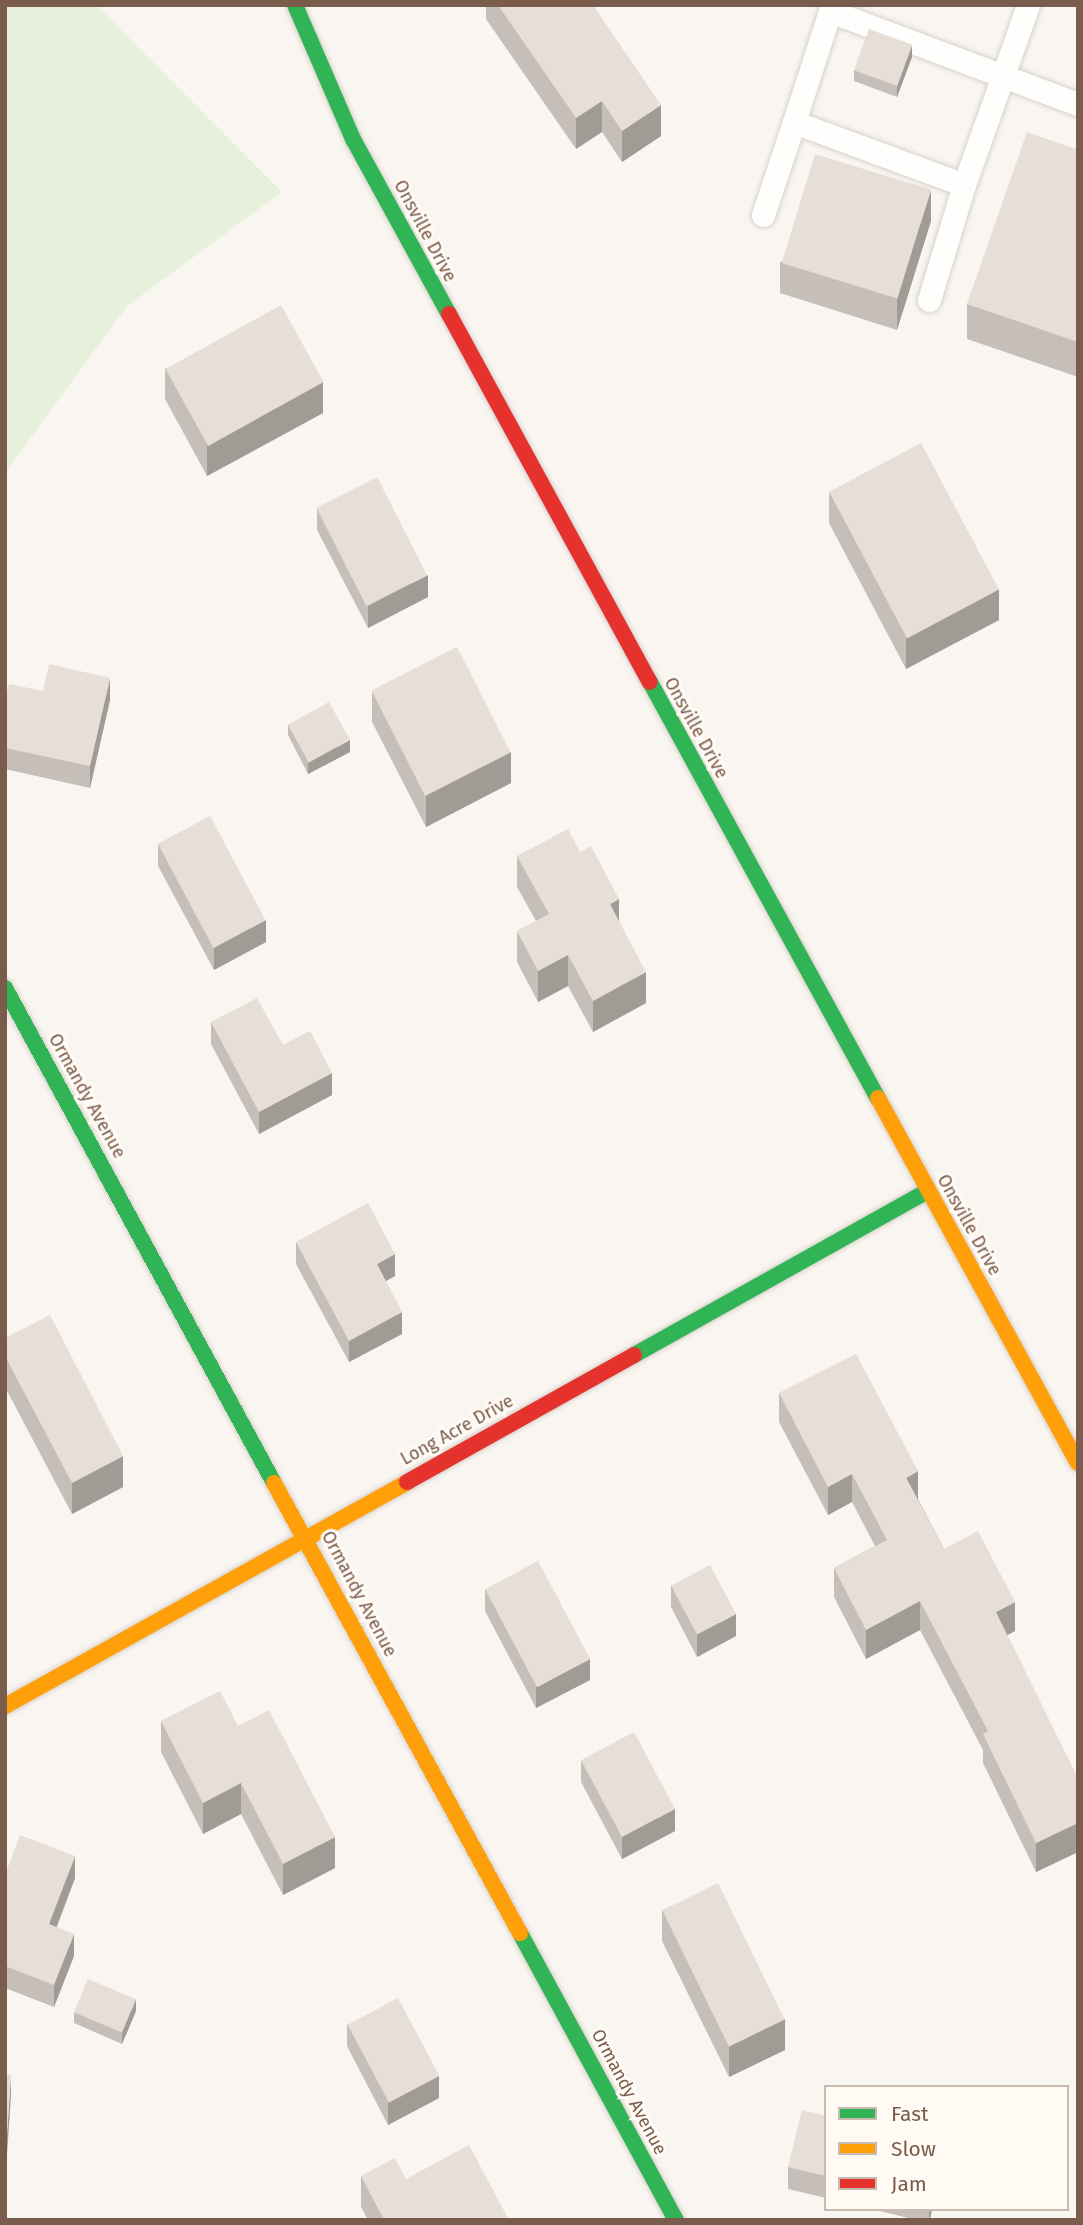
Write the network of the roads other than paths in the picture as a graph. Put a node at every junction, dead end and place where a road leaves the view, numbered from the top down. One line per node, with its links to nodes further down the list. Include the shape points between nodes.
1 (295, 5): 11 (street, Onsville Drive, via 353,139)
2 (1028, 5): 4 (lane)
3 (831, 8): 4 (lane); 6 (lane)
4 (1003, 76): 5 (lane); 7 (lane)
5 (1078, 104)
6 (794, 122): 7 (lane); 8 (lane)
7 (964, 186): 9 (lane)
8 (763, 215)
9 (929, 300)
10 (5, 988): 13 (street, Ormandy Avenue)
11 (928, 1191): 12 (street, Onsville Drive); 13 (street, Long Acre Drive)
12 (1078, 1463)
13 (306, 1536): 14 (street, Long Acre Drive); 15 (street, Ormandy Avenue)
14 (5, 1706)
15 (676, 2220)

